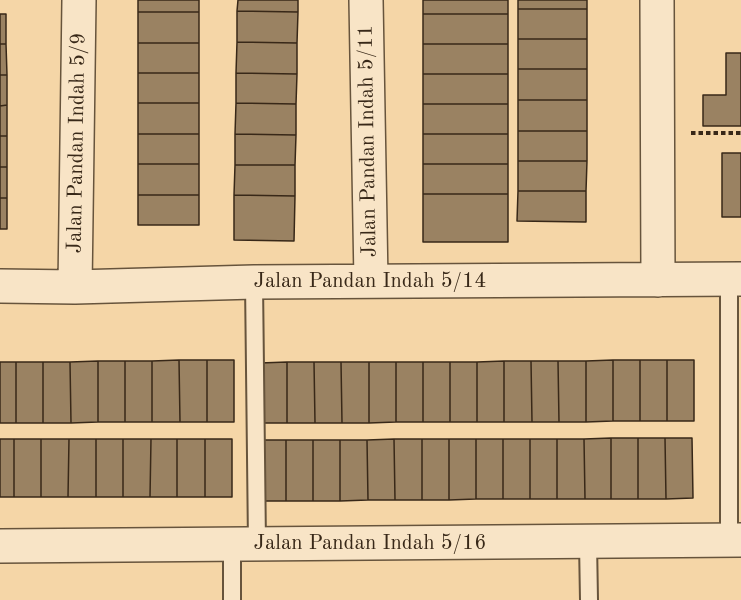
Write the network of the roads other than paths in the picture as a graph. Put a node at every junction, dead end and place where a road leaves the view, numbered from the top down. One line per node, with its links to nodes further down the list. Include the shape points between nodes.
1 (79, 0): 9 (street, Jalan Pandan Indah 5/9)
2 (366, 0): 6 (street, Jalan Pandan Indah 5/11)
3 (657, 0): 4 (street)
4 (658, 279): 5 (street, Jalan Pandan Indah 5/14); 6 (street, Jalan Pandan Indah 5/14)
5 (735, 279): 10 (lane)
6 (371, 281): 7 (street, Jalan Pandan Indah 5/14)
7 (255, 282): 9 (street, Jalan Pandan Indah 5/14); 12 (lane)
8 (0, 286): 9 (street, Jalan Pandan Indah 5/14)
9 (75, 287)
10 (735, 541): 11 (street, Jalan Pandan Indah 5/16)
11 (588, 542): 12 (street, Jalan Pandan Indah 5/16); 15 (lane)
12 (244, 544): 13 (street, Jalan Pandan Indah 5/16); 14 (lane)
13 (0, 546)
14 (232, 600)
15 (589, 600)

